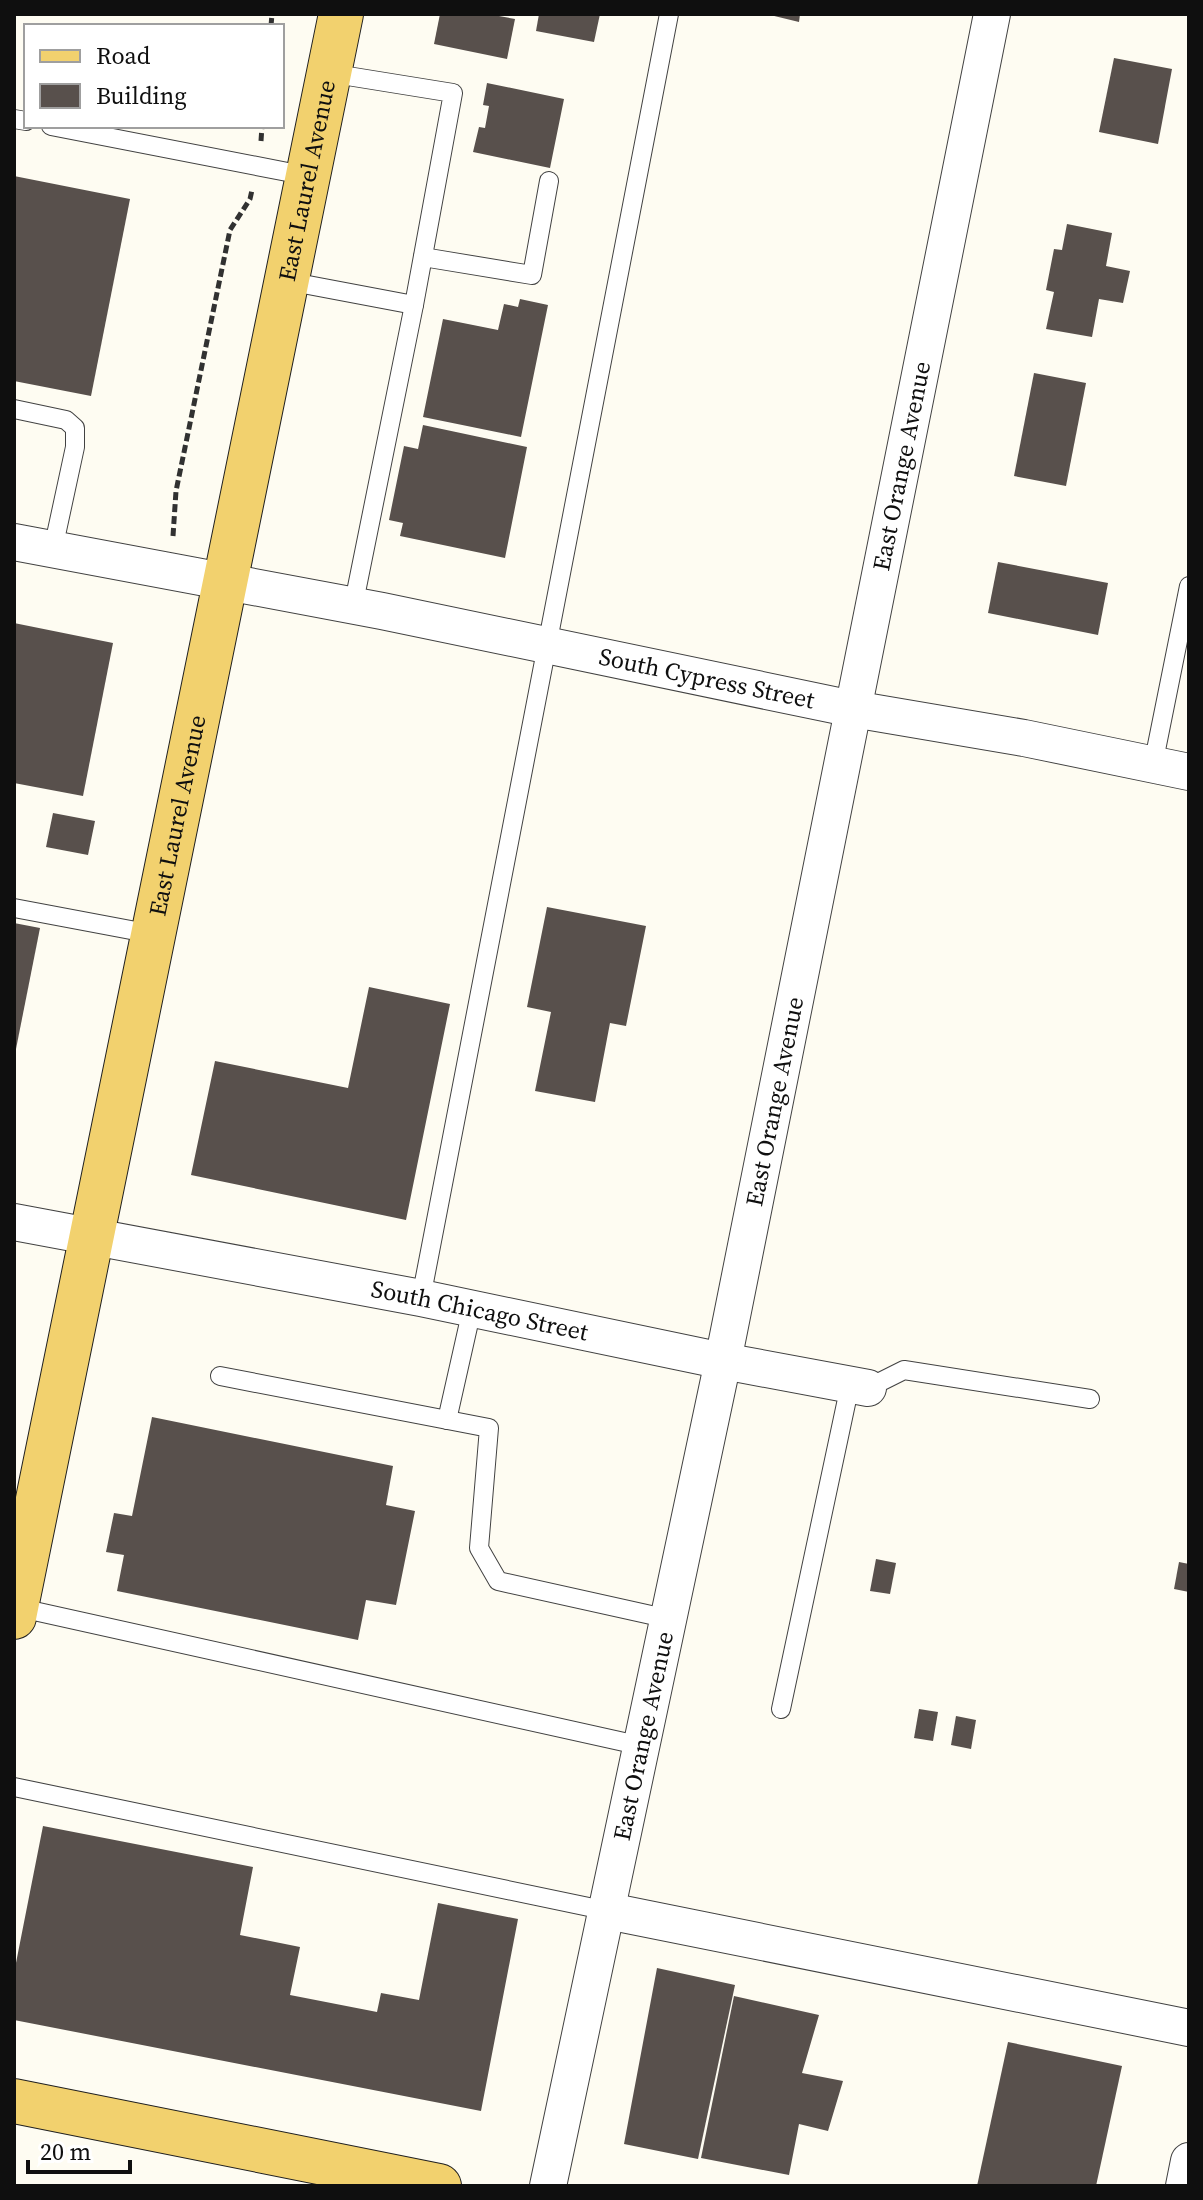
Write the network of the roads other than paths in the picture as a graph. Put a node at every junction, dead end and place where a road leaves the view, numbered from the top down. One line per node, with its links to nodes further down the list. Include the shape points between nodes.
1 (341, 14): 4 (main road, East Laurel Avenue)
2 (669, 14): 17 (lane)
3 (992, 14): 18 (street, East Orange Avenue)
4 (329, 73): 6 (main road, East Laurel Avenue); 8 (lane, via 453,93)
5 (61, 128): 6 (lane)
6 (308, 176): 9 (main road, East Laurel Avenue)
7 (549, 181): 8 (lane, via 532,275)
8 (423, 257): 10 (lane)
9 (287, 281): 10 (lane); 14 (main road, East Laurel Avenue)
10 (414, 305): 16 (lane)
11 (14, 409): 13 (lane, via 66,420 75,428)
12 (14, 542): 13 (street, South Cypress Street)
13 (53, 549): 14 (street, South Cypress Street)
14 (226, 581): 16 (street, South Cypress Street); 22 (main road, East Laurel Avenue)
15 (1189, 586): 19 (lane)
16 (353, 607): 17 (street, South Cypress Street)
17 (547, 646): 18 (street, South Cypress Street); 25 (lane)
18 (853, 709): 19 (street, South Cypress Street); 27 (street, East Orange Avenue)
19 (1153, 765): 20 (street, South Cypress Street)
20 (1189, 772)
21 (14, 908): 22 (lane)
22 (152, 934): 24 (main road, East Laurel Avenue)
23 (14, 1222): 24 (street, South Chicago Street)
24 (92, 1236): 25 (street, South Chicago Street); 32 (main road, East Laurel Avenue)
25 (421, 1298): 26 (street, South Chicago Street)
26 (472, 1309): 27 (street, South Chicago Street); 31 (lane)
27 (723, 1361): 29 (street, South Chicago Street); 33 (street, East Orange Avenue)
28 (220, 1376): 31 (lane)
29 (859, 1386): 30 (lane, via 904,1370); 34 (lane)
30 (1090, 1399)
31 (447, 1420): 33 (lane, via 489,1428 479,1548 498,1581)
32 (15, 1612): 35 (lane)
33 (669, 1619): 35 (street, East Orange Avenue)
34 (781, 1709)
35 (642, 1746): 37 (street, East Orange Avenue)
36 (14, 1787): 37 (lane)
37 (608, 1911): 38 (street); 42 (street, East Orange Avenue)
38 (1189, 2028)
39 (14, 2101): 41 (main road)
40 (1189, 2161): 43 (street)
41 (439, 2186)
42 (548, 2186)
43 (1184, 2186)

